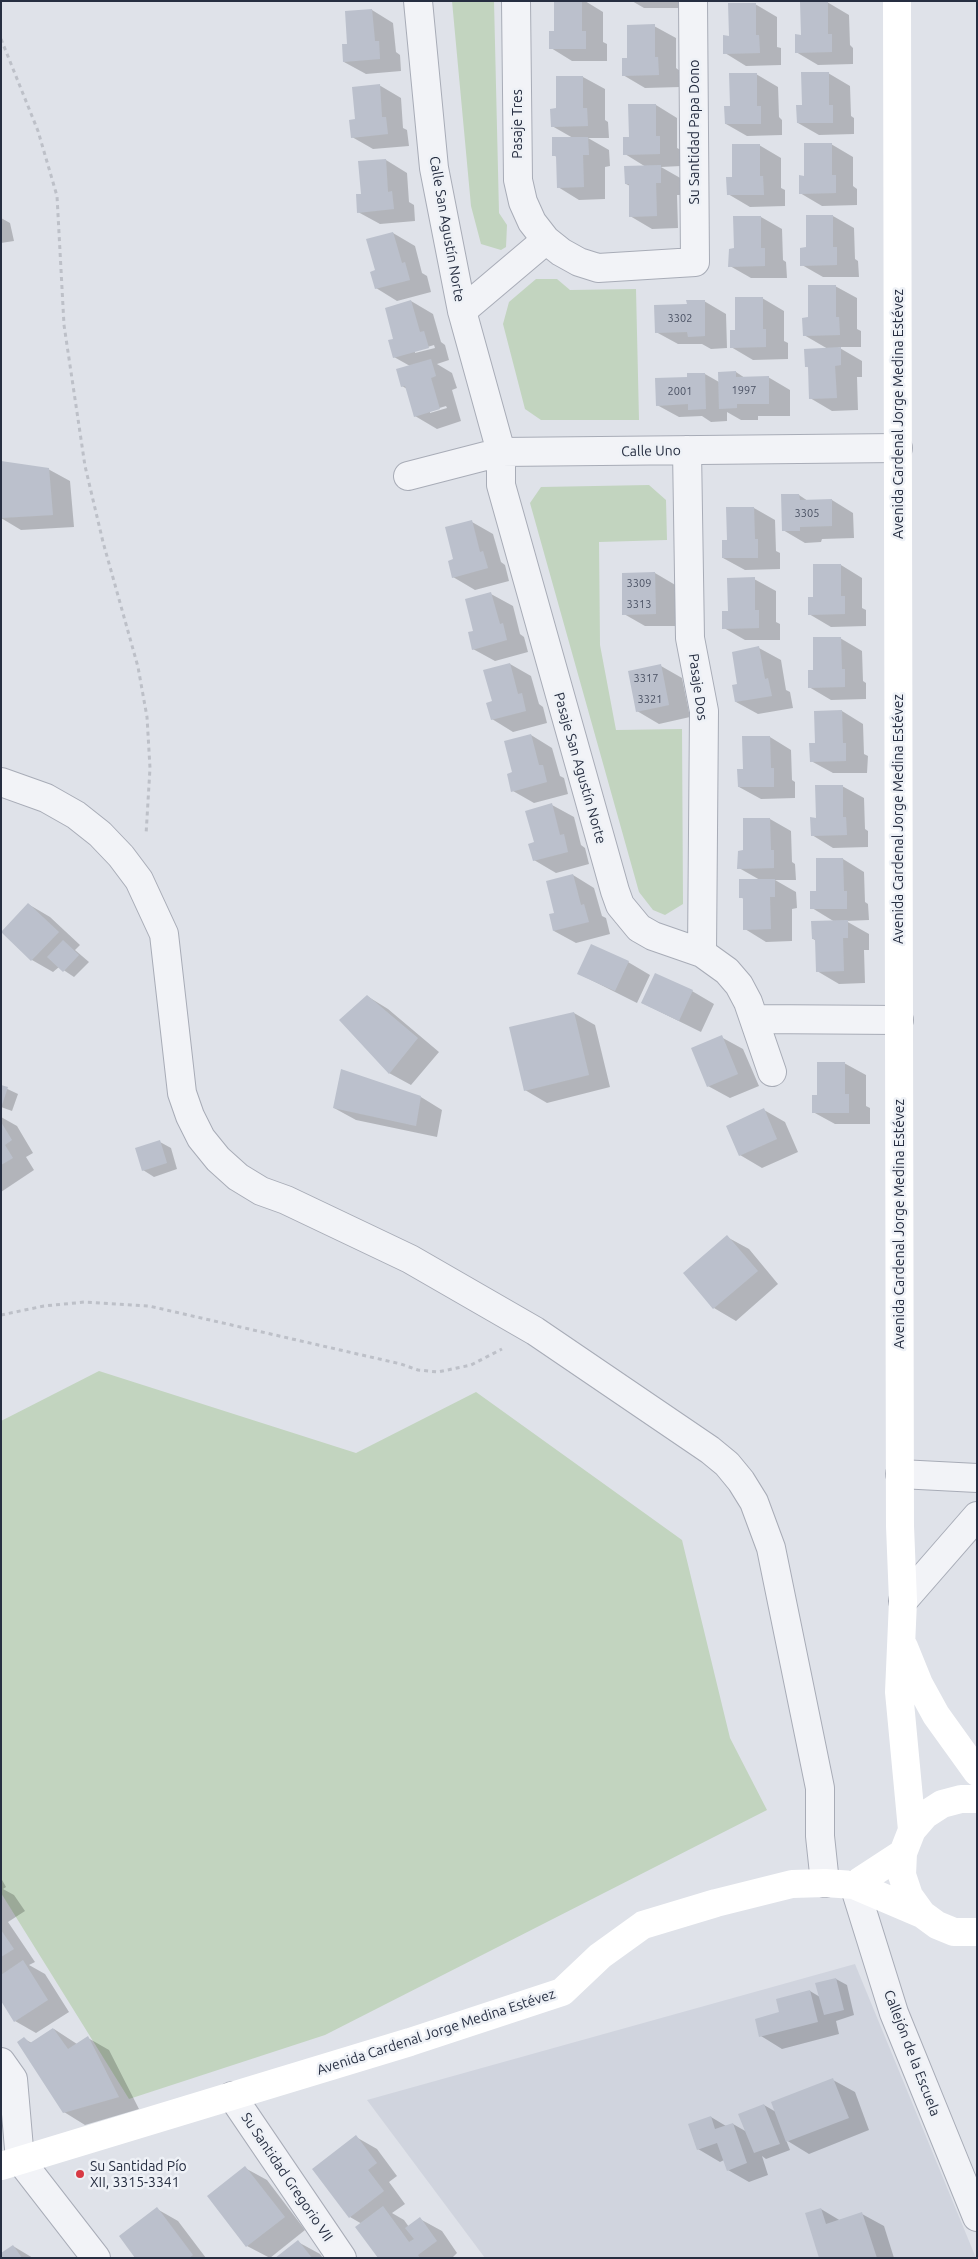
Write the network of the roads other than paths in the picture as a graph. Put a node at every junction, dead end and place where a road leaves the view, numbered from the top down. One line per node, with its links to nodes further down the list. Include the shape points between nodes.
1 (418, 1): 7 (street, Calle San Agustín Norte, via 434,168)
2 (516, 1): 5 (street, Pasaje Tres, via 518,180 532,222)
3 (693, 1): 6 (street, Su Santidad Papa Dono)
4 (897, 1): 8 (street, Avenida Cardenal Jorge Medina Estévez)
5 (546, 240): 6 (street, Pasaje Tres, via 579,262 598,268); 7 (street)
6 (695, 262)
7 (462, 311): 10 (street, Calle San Agustín Norte)
8 (898, 448): 9 (street, Calle Uno); 15 (street, Avenida Cardenal Jorge Medina Estévez)
9 (687, 450): 10 (street, Calle Uno); 13 (street, Pasaje Dos, via 690,638 704,711)
10 (501, 452): 11 (street, Calle Uno); 13 (street, Pasaje San Agustín Norte, via 501,485 620,905 639,928)
11 (408, 476)
12 (1, 782): 25 (street, via 46,798 76,815 114,848 139,880 164,934 182,1093 201,1138 218,1158 261,1190 410,1259 535,1330 727,1464 754,1502 771,1548 820,1788 820,1836)
13 (702, 953): 14 (street, Pasaje San Agustín Norte, via 727,971 739,985)
14 (754, 1019): 15 (street); 16 (street, Pasaje San Agustín Norte)
15 (899, 1020): 17 (street, Avenida Cardenal Jorge Medina Estévez)
16 (772, 1072)
17 (900, 1474): 18 (street); 20 (street, Avenida Cardenal Jorge Medina Estévez)
18 (977, 1478)
19 (977, 1516): 20 (street)
20 (903, 1601): 21 (street, Avenida Cardenal Jorge Medina Estévez)
21 (900, 1637): 22 (street, Avenida Cardenal Jorge Medina Estévez, via 936,1715); 24 (street, Avenida Cardenal Jorge Medina Estévez, via 899,1692)
22 (977, 1772)
23 (977, 1799): 24 (street, via 942,1804 925,1815)
24 (907, 1842): 26 (street); 27 (street, Avenida Cardenal Jorge Medina Estévez, via 902,1875 906,1889)
25 (825, 1882): 26 (street, Avenida Cardenal Jorge Medina Estévez); 30 (street, Avenida Cardenal Jorge Medina Estévez, via 792,1884 643,1925 600,1956 562,1992)
26 (854, 1886): 27 (street, Avenida Cardenal Jorge Medina Estévez); 32 (street, Callejón de la Escuela, via 894,2014)
27 (922, 1914): 28 (street, Avenida Cardenal Jorge Medina Estévez, via 936,1925 954,1932)
28 (977, 1932)
29 (1, 2062): 31 (street, via 12,2079)
30 (232, 2096): 31 (street, Avenida Cardenal Jorge Medina Estévez); 34 (street, Su Santidad Gregorio VII)
31 (11, 2163): 33 (street)
32 (977, 2217)
33 (96, 2258)
34 (342, 2258)

